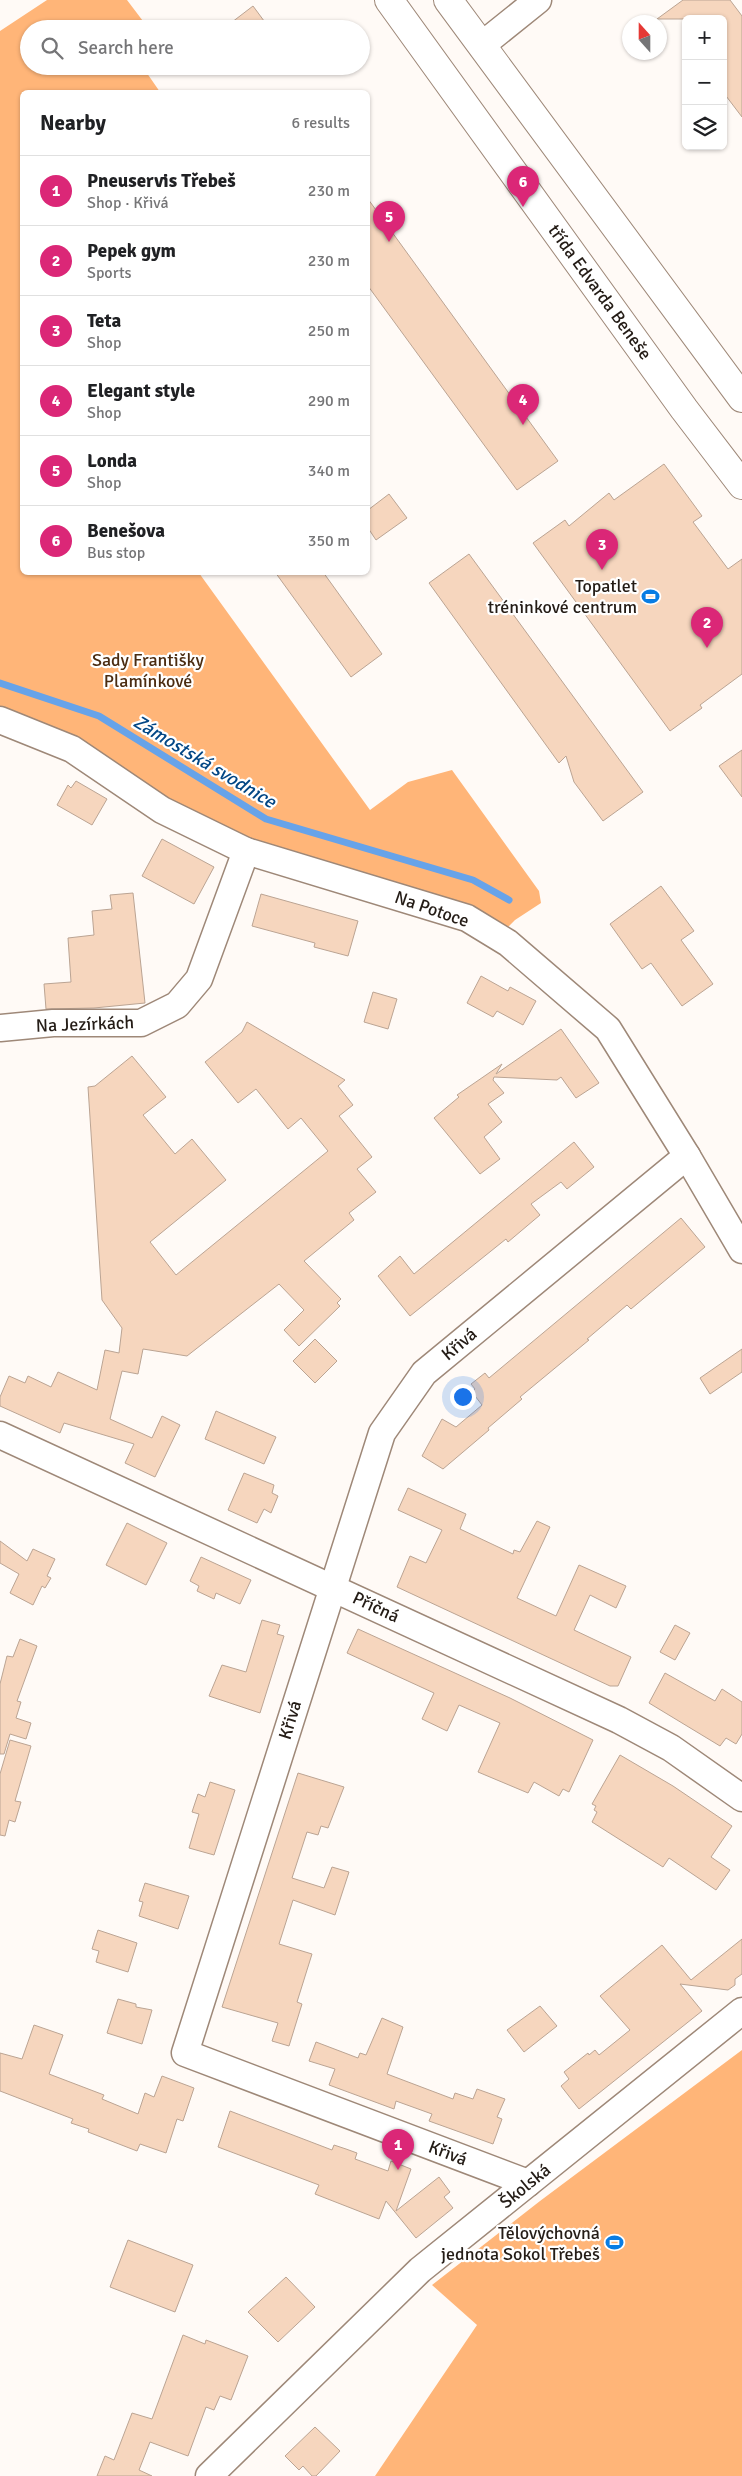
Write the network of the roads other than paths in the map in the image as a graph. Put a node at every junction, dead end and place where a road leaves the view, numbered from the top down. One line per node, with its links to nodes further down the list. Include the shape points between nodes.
1 (389, 0): 6 (street, třída Edvarda Beneše)
2 (448, 0): 4 (street)
3 (538, 0): 4 (street)
4 (482, 45): 5 (street)
5 (742, 398)
6 (742, 485)
7 (0, 720): 8 (street, Na Potoce, via 72,749 162,810)
8 (246, 851): 9 (street, Na Jezírkách, via 198,979 177,1005 141,1023 53,1023); 10 (street, Na Potoce, via 467,918 508,943 608,1029)
9 (0, 1028)
10 (687, 1156): 11 (street, Na Potoce); 13 (street, Křivá, via 424,1373 382,1433)
11 (742, 1250)
12 (0, 1435): 13 (street, Příčná)
13 (332, 1587): 14 (street, Příčná, via 619,1720 671,1748); 16 (street, Křivá, via 185,2054)
14 (742, 1798)
15 (742, 2011): 16 (street, Školská)
16 (528, 2183): 17 (street, Školská, via 420,2270)
17 (209, 2476)

